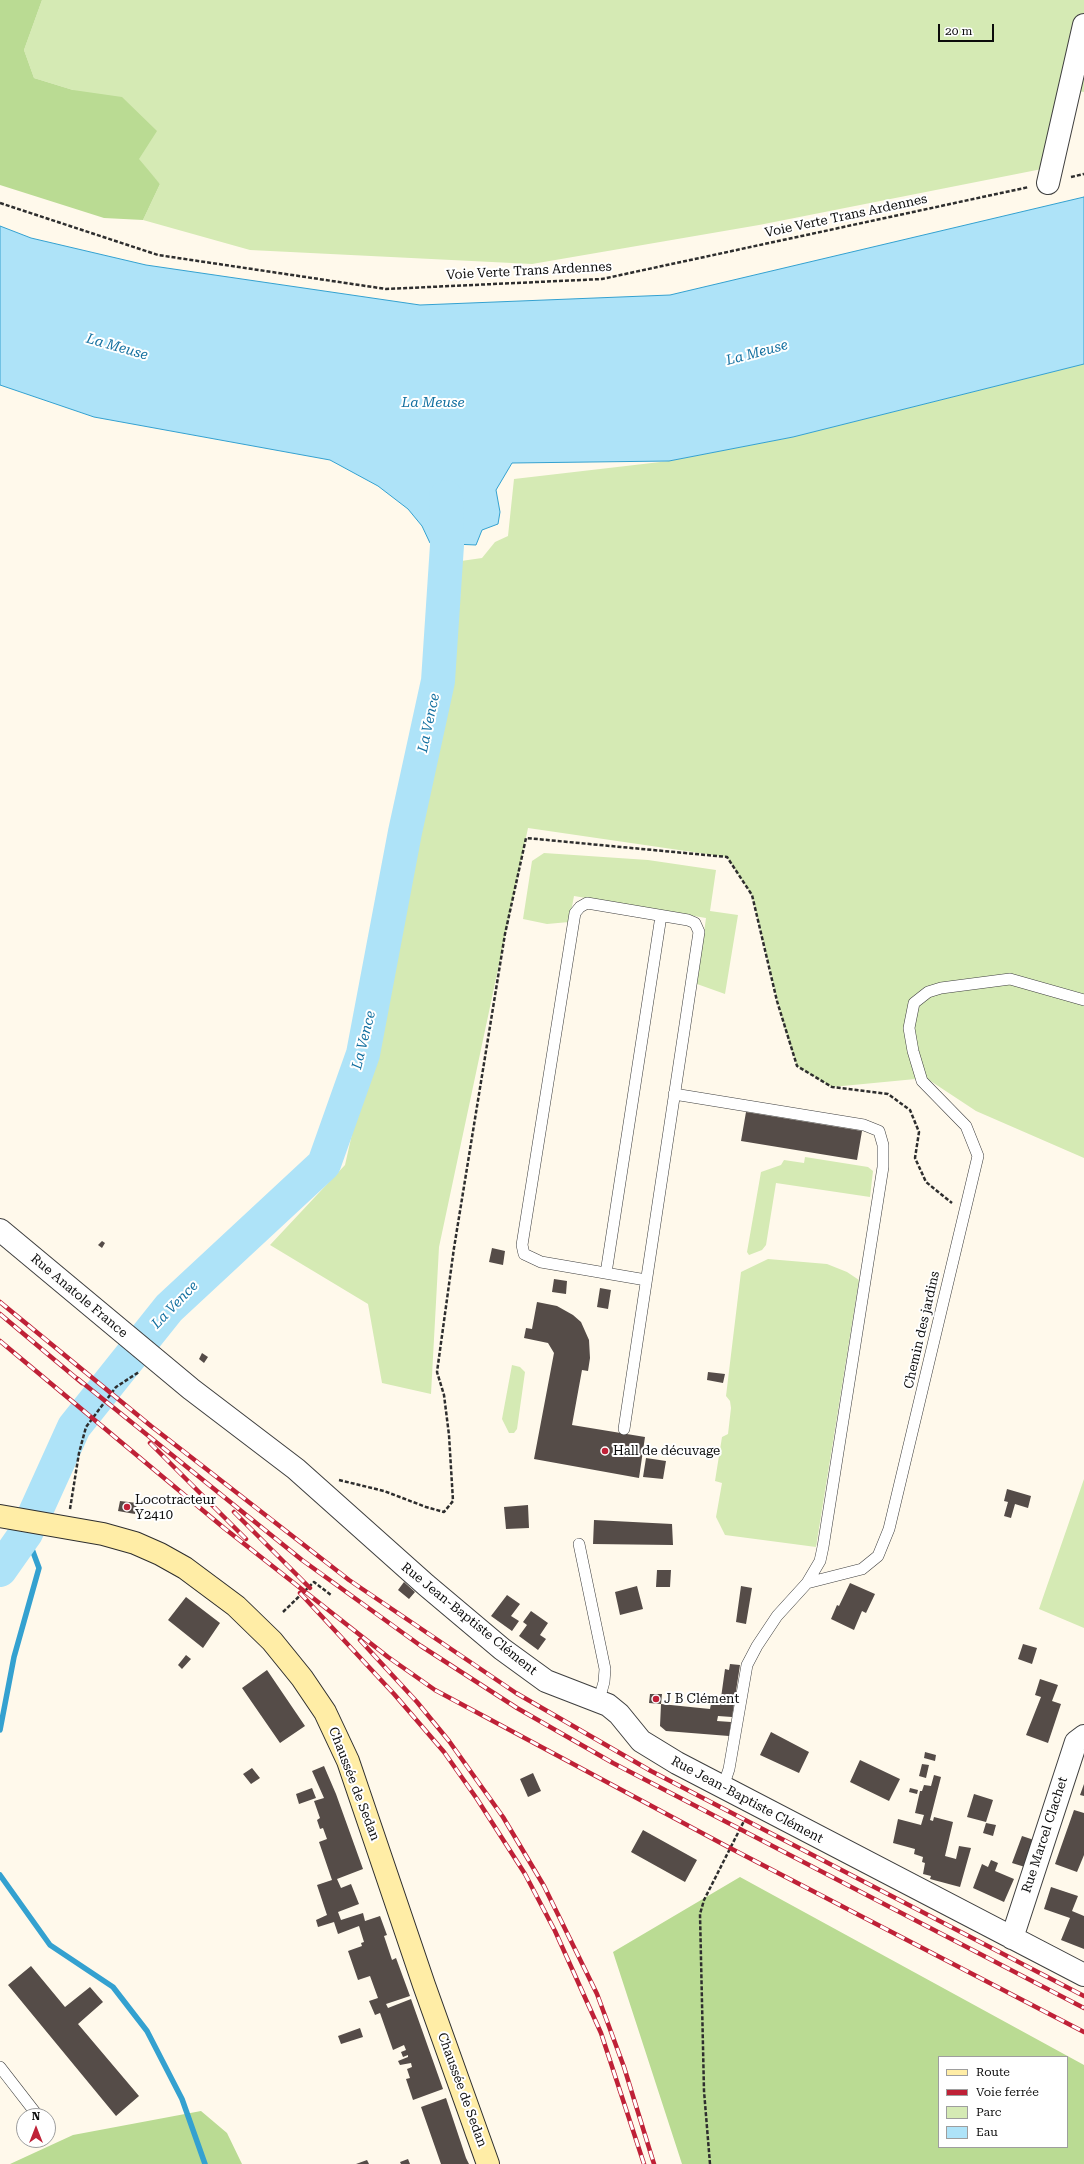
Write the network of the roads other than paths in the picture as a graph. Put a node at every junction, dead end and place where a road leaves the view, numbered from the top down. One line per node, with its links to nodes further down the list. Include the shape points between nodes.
1 (1084, 25): 2 (street)
2 (1048, 183)
3 (661, 916): 5 (lane, via 688,920 695,923 699,932); 7 (lane); 7 (lane, via 587,903 580,906 576,913 522,1245 524,1254 541,1262)
4 (1084, 1000): 13 (lane, Chemin des jardins, via 1010,979 941,988 928,992 914,1003 909,1028 922,1081 966,1126 978,1156 888,1529 878,1556 862,1568)
5 (674, 1094): 8 (lane); 13 (lane, via 864,1125 879,1131 884,1145 883,1167 823,1547 820,1561)
6 (0, 1230): 9 (street, Rue Anatole France, via 118,1328)
7 (606, 1273): 8 (lane)
8 (646, 1280): 10 (lane)
9 (150, 1366): 14 (street, Rue Jean-Baptiste Clément, via 296,1469 502,1649 546,1681)
10 (624, 1428)
11 (1, 1516): 21 (main road, Chaussée de Sedan, via 121,1538 160,1554 185,1568 236,1606 254,1623 315,1695 348,1761)
12 (579, 1544): 14 (lane, via 605,1669)
13 (807, 1583): 16 (lane, via 777,1616 747,1665 729,1769)
14 (599, 1700): 16 (street, Rue Jean-Baptiste Clément, via 619,1714 641,1741 655,1751)
15 (1084, 1736): 17 (street, Rue Marcel Clachet, via 1076,1742)
16 (723, 1787): 17 (street, Rue Jean-Baptiste Clément)
17 (1012, 1938): 18 (street, Rue Jean-Baptiste Clément)
18 (1084, 1975)
19 (0, 2067): 20 (lane)
20 (32, 2108)
21 (488, 2164)

